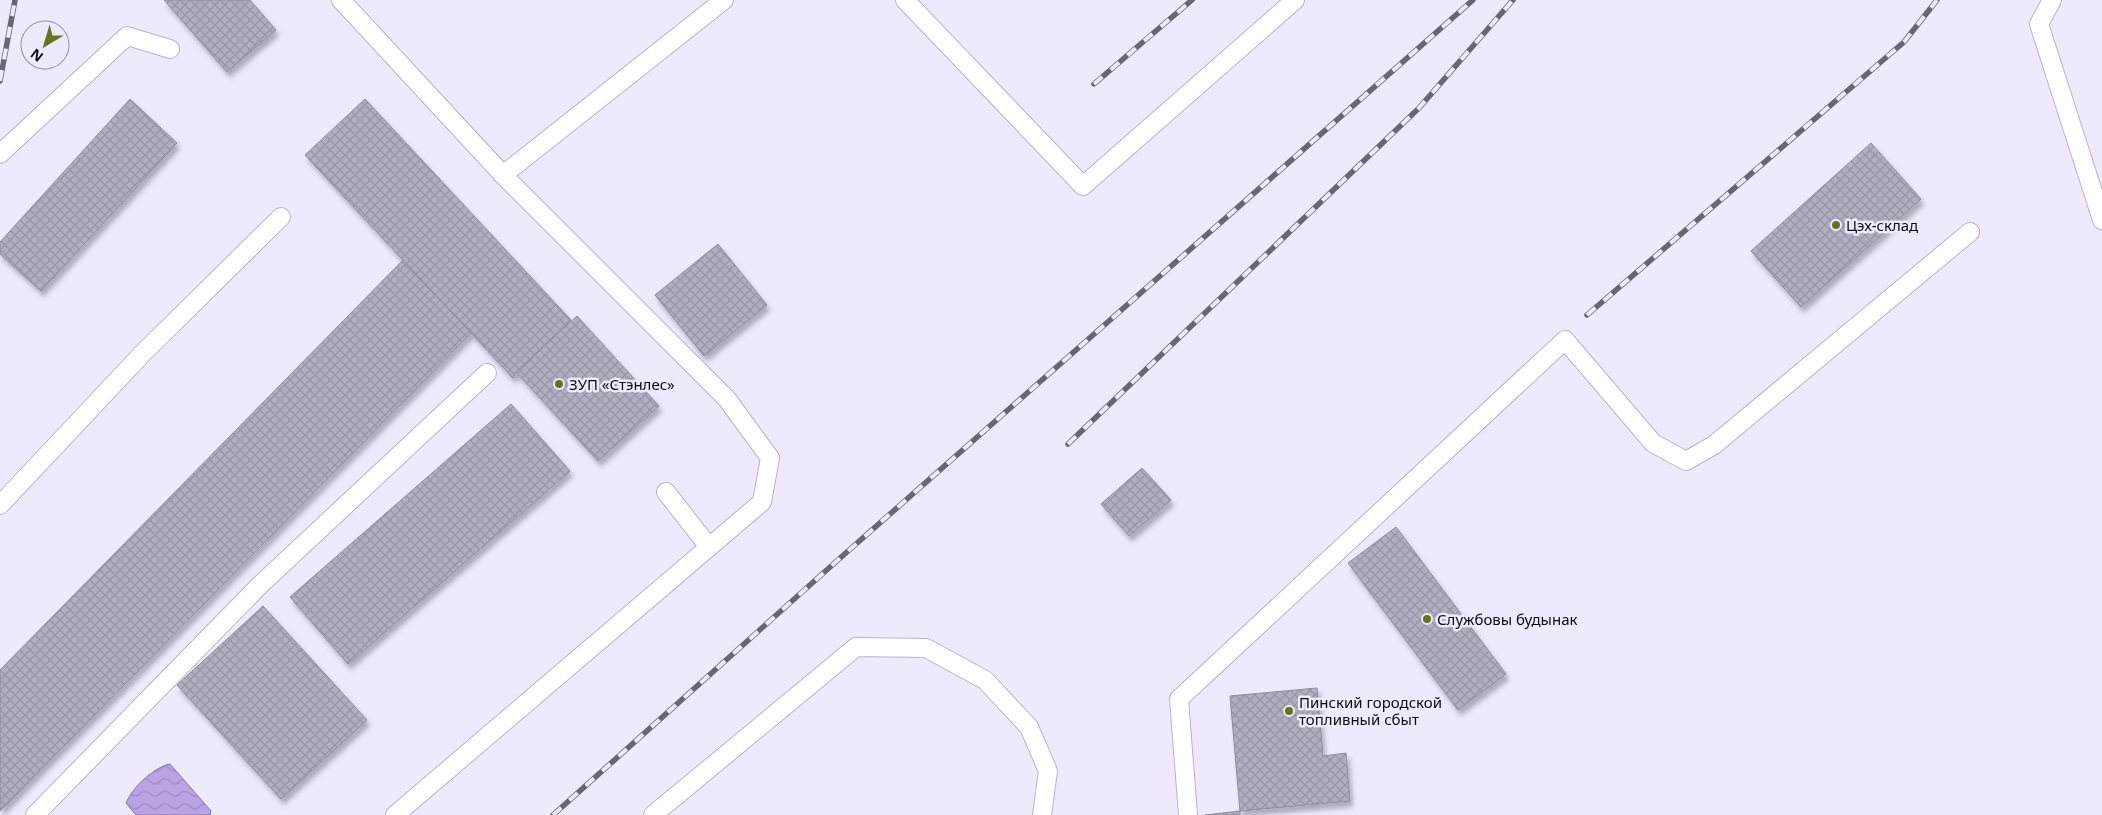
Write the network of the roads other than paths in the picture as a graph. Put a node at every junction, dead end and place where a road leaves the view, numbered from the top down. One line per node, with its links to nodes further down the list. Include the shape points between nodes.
1 (341, 0): 8 (lane)
2 (724, 0): 8 (lane)
3 (905, 0): 4 (lane, via 1083,186)
4 (1296, 0)
5 (2052, 0): 10 (lane, via 2039,24)
6 (170, 49): 7 (lane, via 127,36)
7 (0, 154)
8 (503, 175): 15 (lane, via 726,399 770,458 762,502)
9 (281, 216): 14 (lane, via 143,353)
10 (2102, 220)
11 (1970, 232): 20 (lane, via 1714,445 1686,461 1653,443 1565,340 1179,699)
12 (486, 373): 16 (lane, via 259,586)
13 (666, 492): 15 (lane)
14 (0, 505)
15 (709, 547): 17 (lane)
16 (35, 815)
17 (395, 815)
18 (653, 815): 19 (lane, via 856,647 926,648 985,680 1029,727 1048,771)
19 (1042, 815)
20 (1188, 815)

